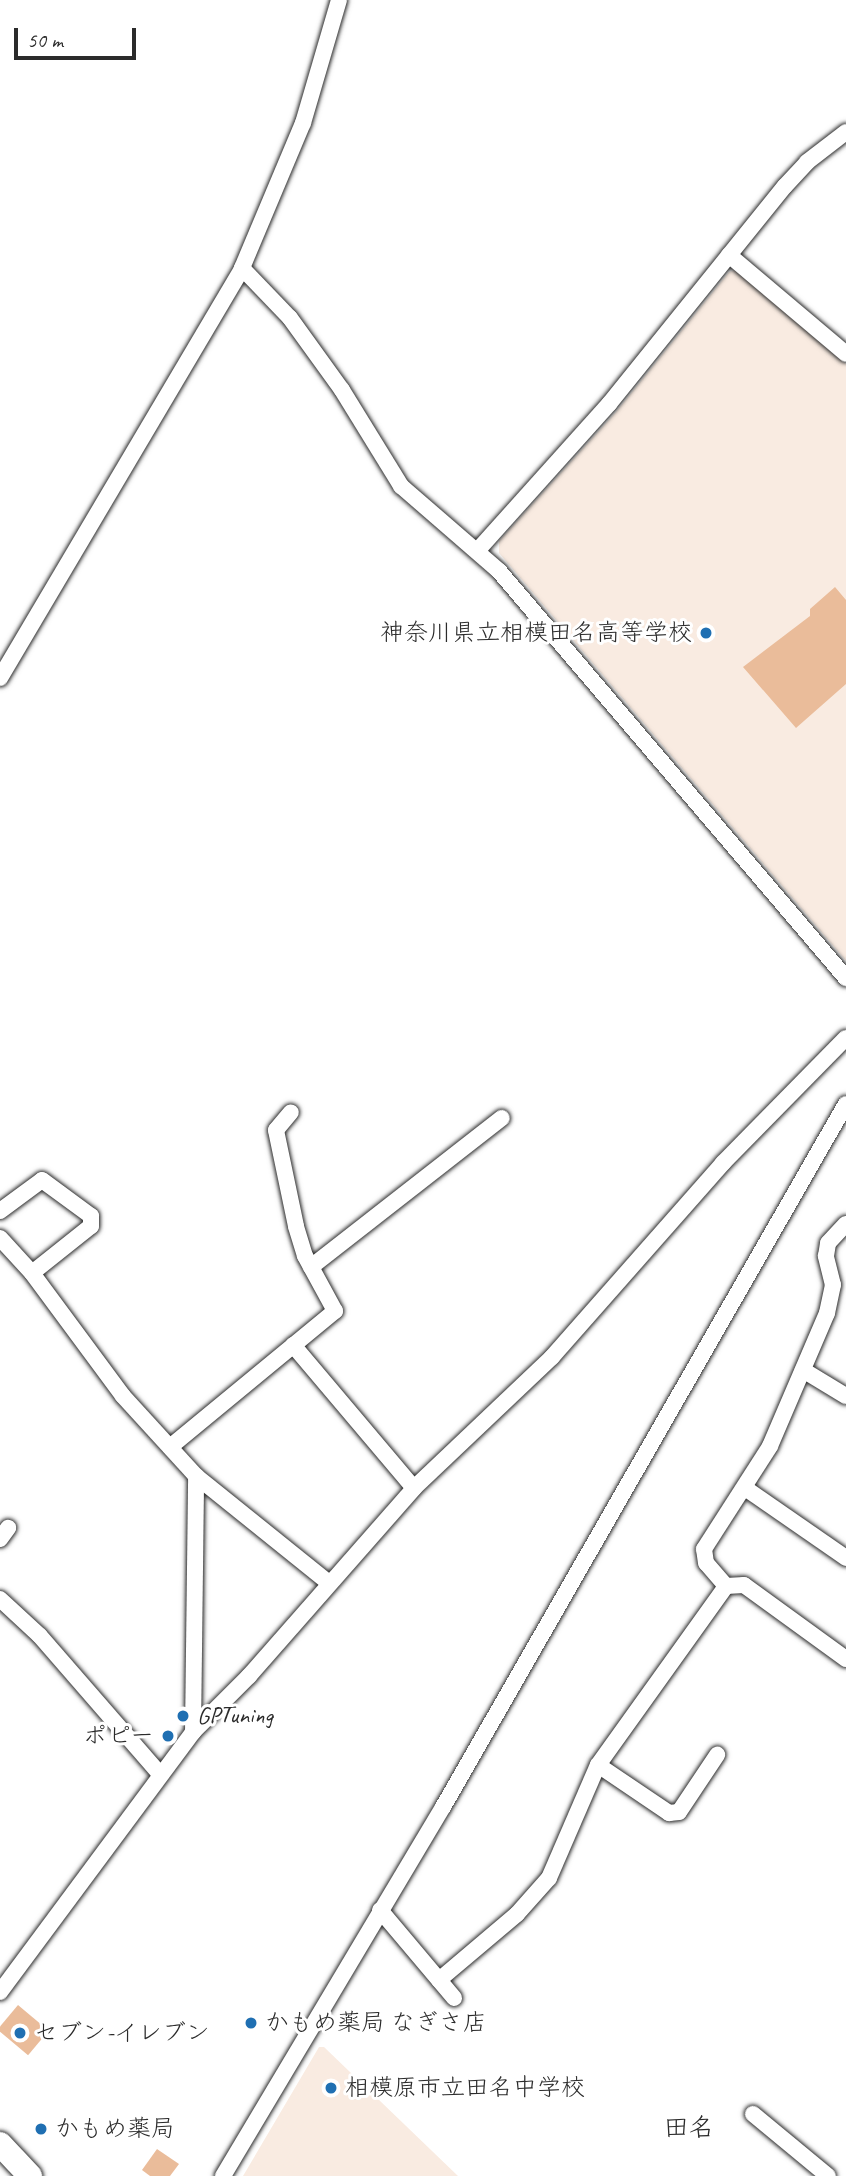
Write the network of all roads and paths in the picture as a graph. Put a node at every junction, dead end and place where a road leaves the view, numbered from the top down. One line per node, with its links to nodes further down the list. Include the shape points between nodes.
1 (339, 0): 4 (street, via 303,123)
2 (846, 132): 3 (street, via 807,162)
3 (729, 255): 5 (street); 6 (street, via 608,404)
4 (242, 268): 6 (street, via 312,349 416,504); 7 (street)
5 (846, 354)
6 (478, 550): 8 (street)
7 (0, 678)
8 (846, 978)
9 (846, 1038): 23 (street, via 723,1163 552,1357)
10 (846, 1104): 34 (street)
11 (291, 1112): 16 (street, via 276,1130 296,1226)
12 (502, 1118): 16 (street)
13 (0, 1211): 17 (street, via 42,1180 91,1216 91,1226)
14 (846, 1223): 19 (street, via 828,1243 826,1256 833,1285 827,1313)
15 (0, 1238): 17 (street)
16 (311, 1267): 18 (street, via 335,1311)
17 (32, 1273): 21 (street, via 90,1355)
18 (293, 1345): 21 (street); 23 (street)
19 (803, 1370): 20 (street); 24 (street, via 770,1446)
20 (846, 1396)
21 (170, 1447): 22 (street)
22 (196, 1476): 26 (street); 30 (street)
23 (414, 1488): 26 (street)
24 (745, 1488): 25 (street); 27 (street, via 704,1549 706,1563)
25 (846, 1558)
26 (328, 1582): 30 (street, via 249,1676)
27 (726, 1586): 29 (street, via 744,1585); 32 (street)
28 (0, 1599): 33 (street, via 40,1636)
29 (846, 1659)
30 (193, 1732): 33 (street)
31 (717, 1755): 32 (street, via 679,1812 668,1813)
32 (598, 1765): 35 (street, via 549,1878 517,1914)
33 (159, 1773): 36 (street, via 67,1908)
34 (380, 1910): 35 (street); 41 (street)
35 (439, 1980): 37 (street)
36 (0, 1992)
37 (454, 1998)
38 (753, 2114): 42 (street)
39 (0, 2144): 40 (main road)
40 (30, 2176)
41 (223, 2176)
42 (828, 2176)

